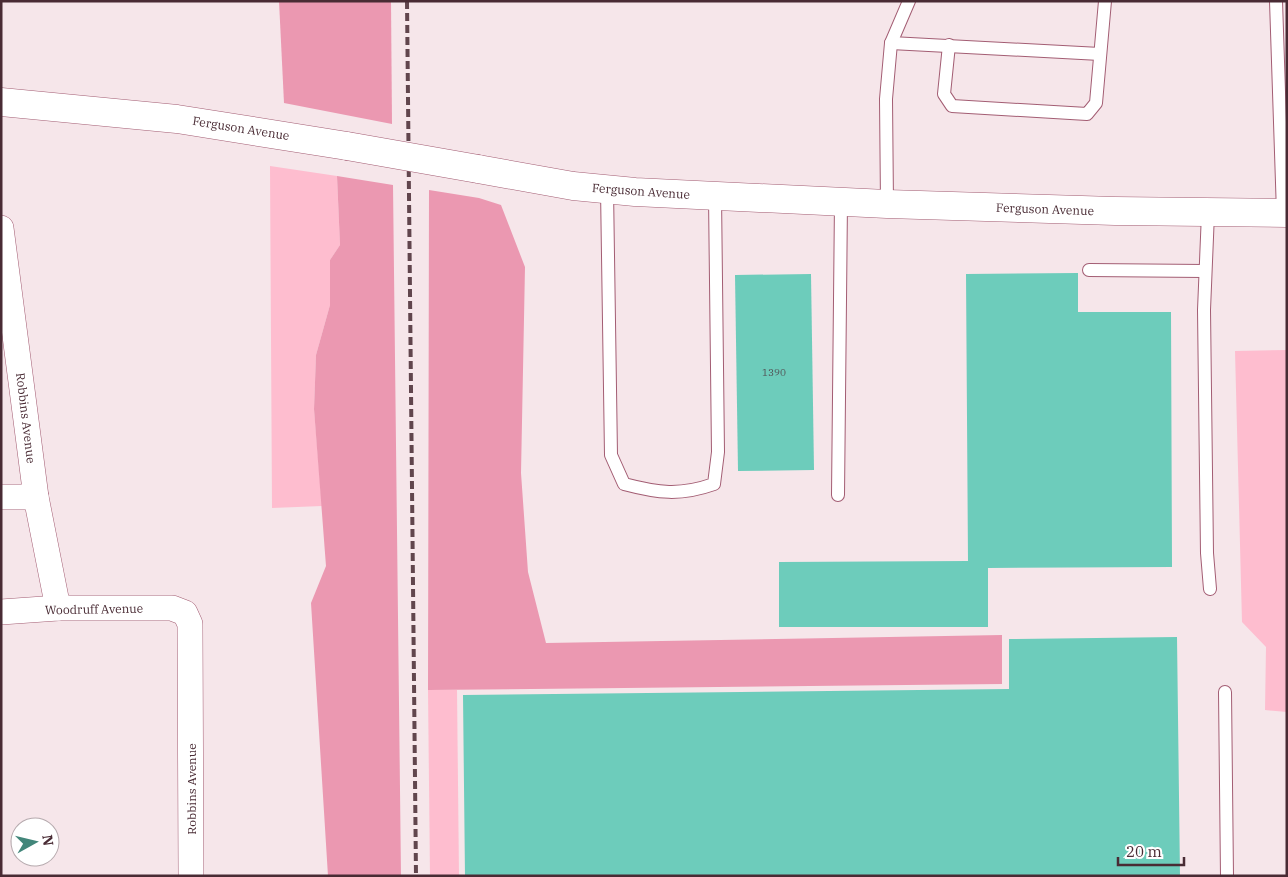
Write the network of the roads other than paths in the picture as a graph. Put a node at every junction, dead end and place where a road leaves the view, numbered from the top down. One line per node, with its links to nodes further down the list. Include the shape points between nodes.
1 (910, 1): 4 (lane)
2 (1105, 1): 6 (lane)
3 (1276, 1): 13 (lane)
4 (891, 43): 5 (lane); 11 (lane, via 886,99)
5 (949, 45): 6 (lane); 6 (lane, via 944,94 952,106 1087,114 1096,103)
6 (1100, 54)
7 (1, 102): 8 (street, Ferguson Avenue, bridge, via 177,119 573,186)
8 (607, 189): 9 (street, Ferguson Avenue); 9 (lane, via 611,455 624,484 649,491 691,492 714,484 718,452)
9 (715, 196): 10 (street, Ferguson Avenue)
10 (841, 202): 11 (street, Ferguson Avenue); 17 (lane)
11 (887, 204): 12 (street, Ferguson Avenue)
12 (1208, 212): 13 (street, Ferguson Avenue); 16 (lane)
13 (1285, 214)
14 (1, 228): 19 (street, Robbins Avenue)
15 (1089, 270): 16 (lane)
16 (1205, 271): 20 (lane, via 1206,507)
17 (838, 495)
18 (1, 497): 19 (street)
19 (36, 497): 21 (street, Robbins Avenue)
20 (1210, 589)
21 (58, 608): 22 (street, Woodruff Avenue); 23 (street, Woodruff Avenue, via 172,608)
22 (1, 612)
23 (185, 613): 25 (street, Robbins Avenue, via 190,624)
24 (1226, 692): 26 (lane)
25 (191, 876)
26 (1227, 876)

